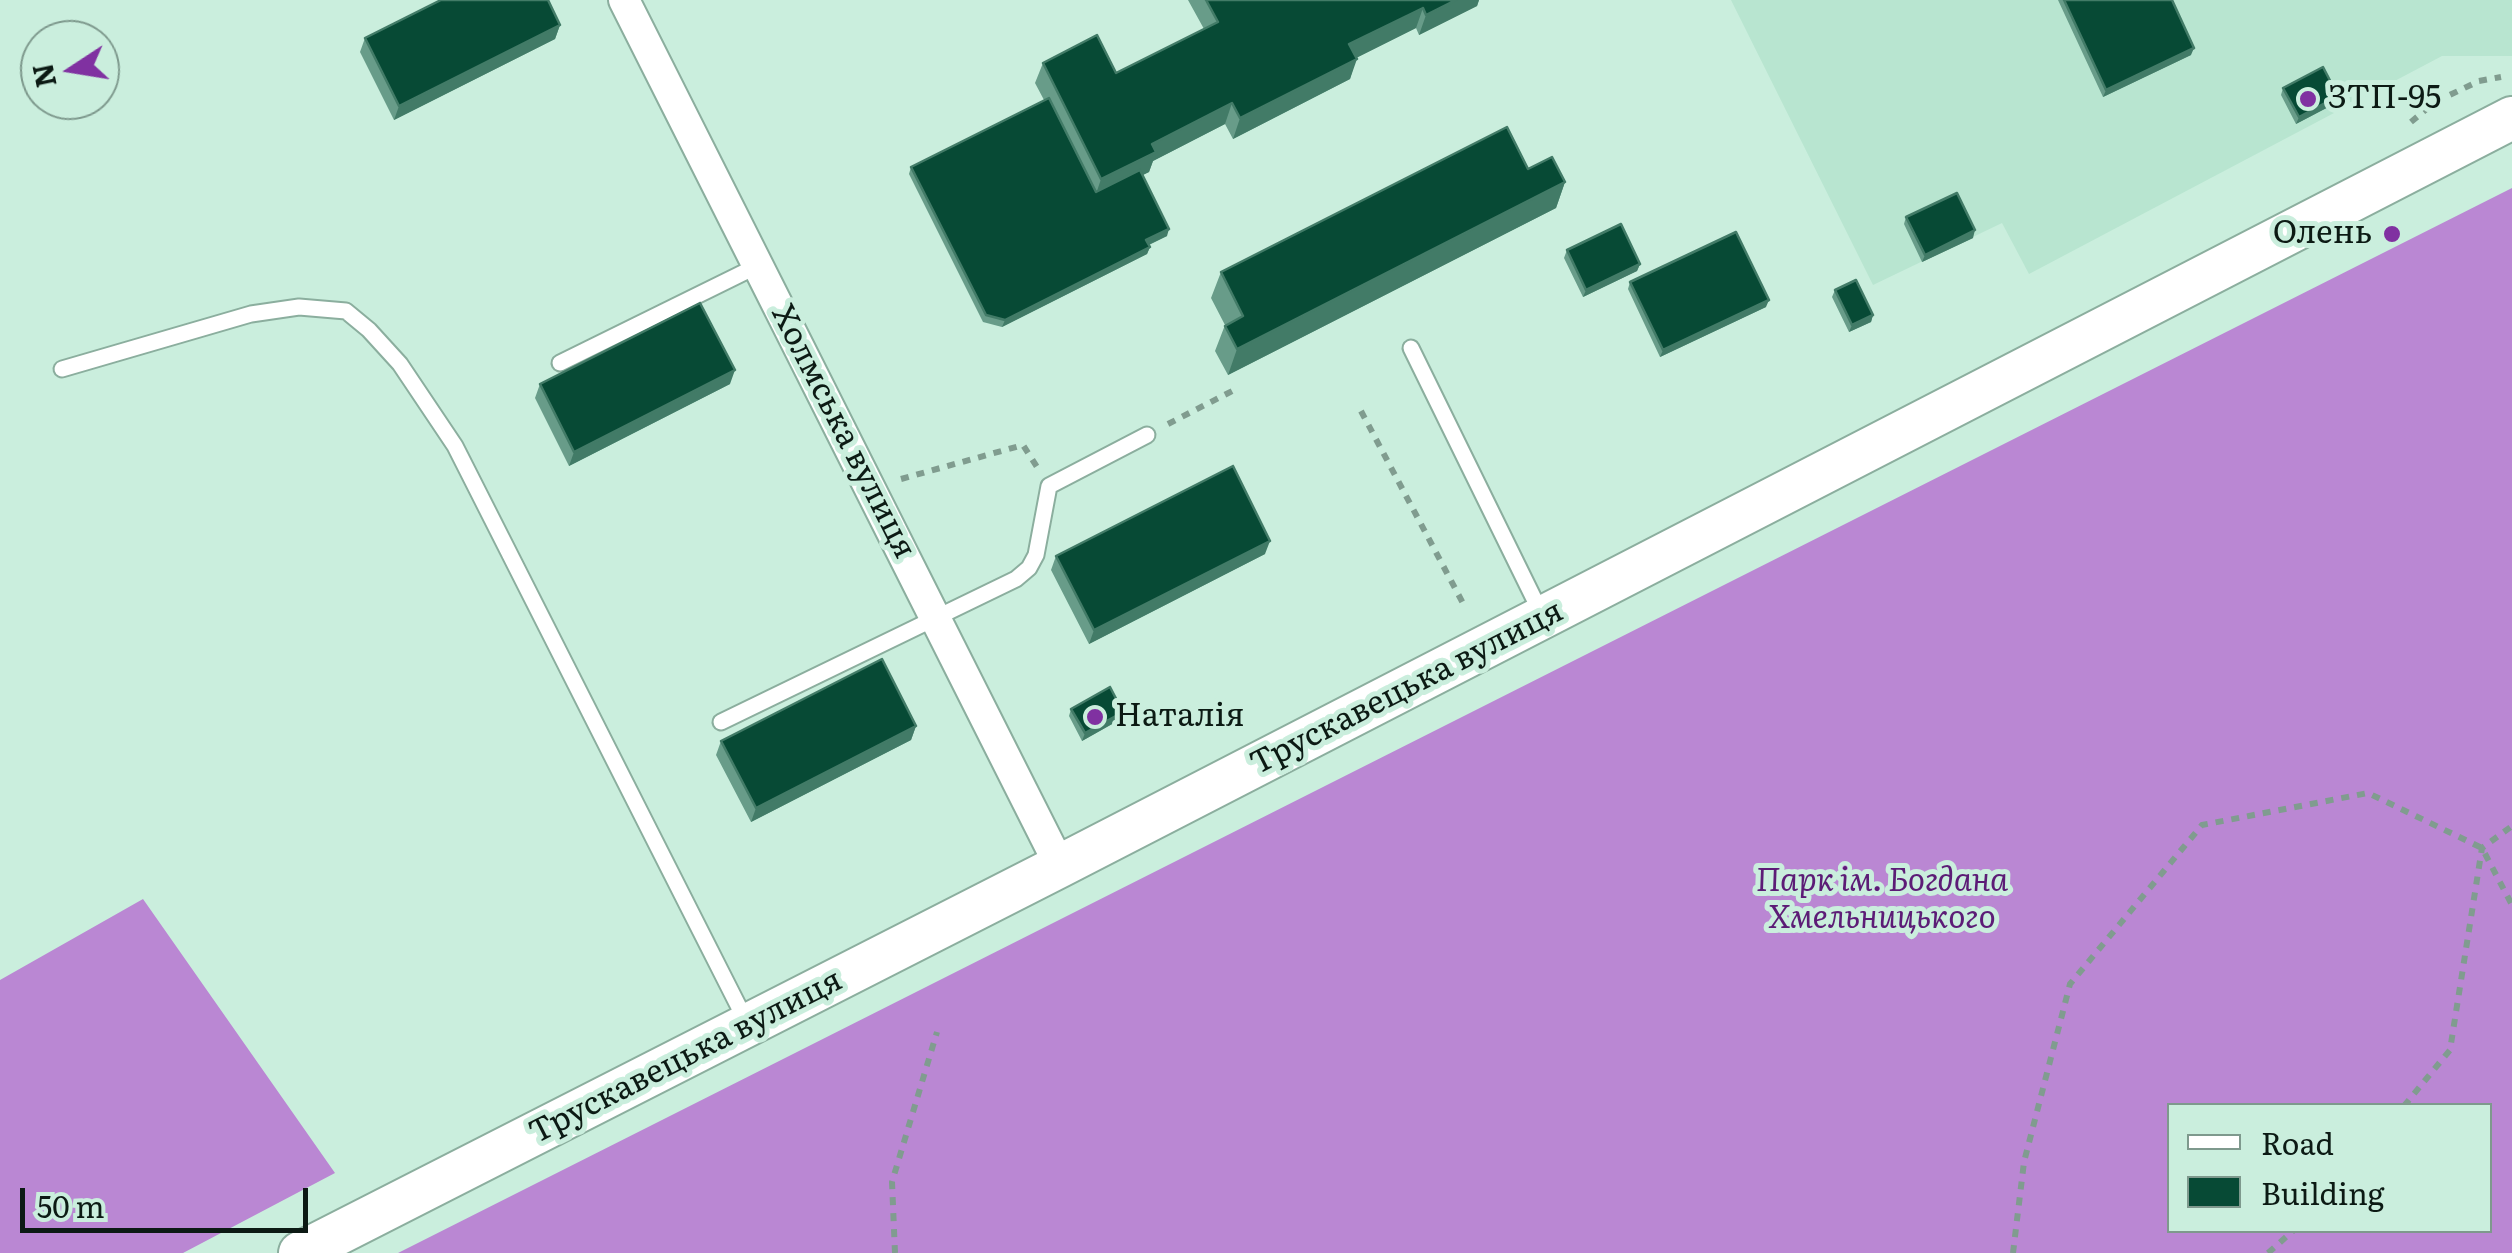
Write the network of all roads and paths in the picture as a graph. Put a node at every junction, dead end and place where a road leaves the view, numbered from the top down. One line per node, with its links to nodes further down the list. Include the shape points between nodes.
1 (624, 0): 3 (street, Холмська вулиця)
2 (2512, 118): 15 (main road, Трускавецька вулиця)
3 (758, 264): 5 (lane); 12 (street, Холмська вулиця)
4 (1411, 348): 15 (lane)
5 (560, 363)
6 (62, 369): 21 (lane, via 251,314 299,307 346,312 369,330 454,446)
7 (1238, 388): 8 (path)
8 (1198, 409)
9 (1361, 411): 13 (path)
10 (1146, 435): 11 (lane)
11 (1049, 486): 12 (path, via 1023,445); 14 (lane, via 1029,568)
12 (871, 488): 14 (street, Холмська вулиця)
13 (1465, 607)
14 (937, 617): 16 (lane); 19 (street, Холмська вулиця)
15 (1543, 618): 19 (main road, Трускавецька вулиця)
16 (721, 722)
17 (2512, 826): 18 (path)
18 (2482, 848): 20 (path); 23 (path, via 2450,1050); 27 (path, via 2368,793 2202,824 2070,984 2024,1162)
19 (1060, 866): 21 (main road, Трускавецька вулиця)
20 (2512, 905)
21 (748, 1025): 25 (main road, Трускавецька вулиця)
22 (937, 1032): 26 (path, via 892,1182)
23 (2406, 1103)
24 (2291, 1233): 28 (path)
25 (300, 1253)
26 (894, 1253)
27 (2013, 1253)
28 (2268, 1253)

